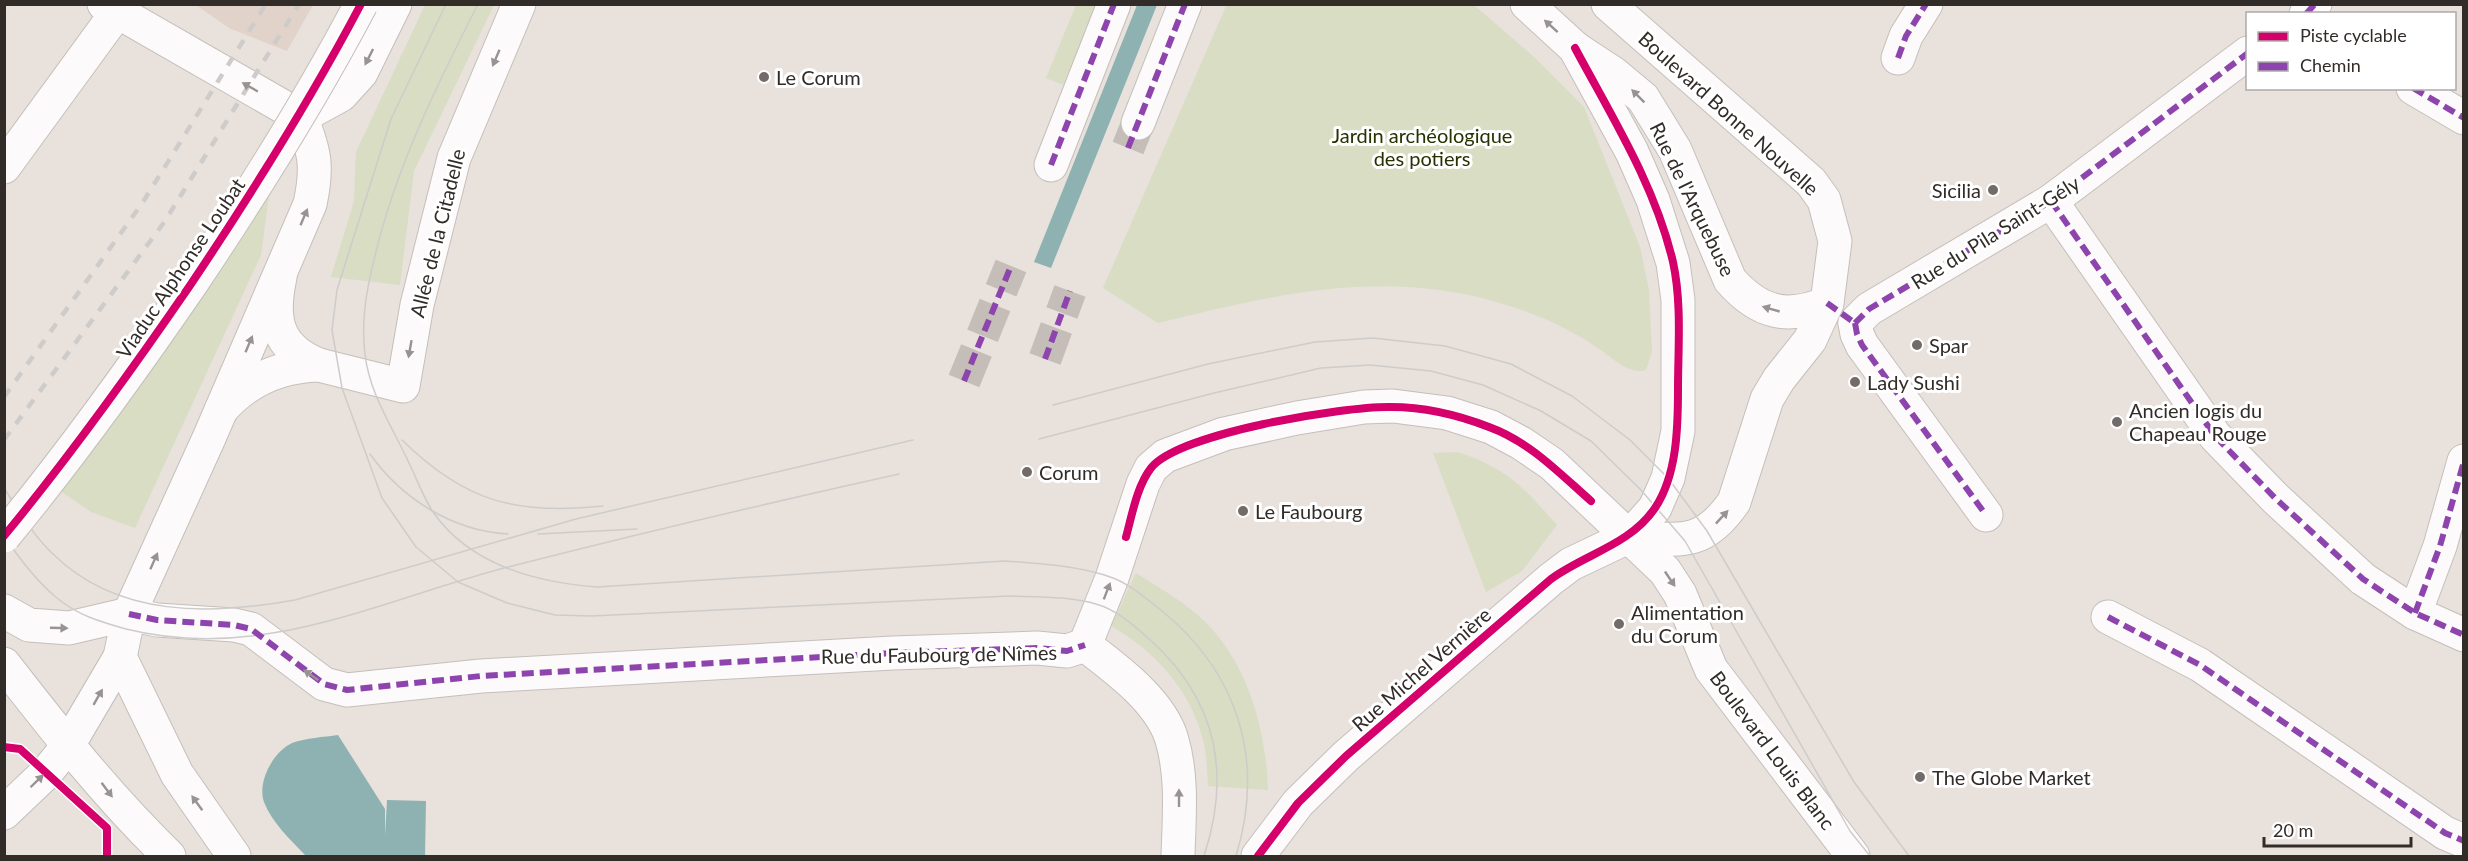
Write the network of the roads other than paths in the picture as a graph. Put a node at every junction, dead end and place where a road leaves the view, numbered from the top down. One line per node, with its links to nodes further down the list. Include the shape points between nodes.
1 (361, 4): 27 (street, Viaduc Alphonse Loubat, bridge, via 243,205 133,369)
2 (395, 4): 14 (street, one-way to 14, via 361,73 342,95)
3 (519, 4): 23 (street, Allée de la Citadelle, one-way to 23, via 454,158 417,305 403,386)
4 (1114, 4): 17 (street)
5 (1185, 4): 16 (street)
6 (1527, 4): 10 (street, Rue de l'Arquebuse, one-way to 6)
7 (1608, 4): 21 (street, Boulevard Bonne Nouvelle, via 1811,182 1824,200 1835,242)
8 (1926, 4): 12 (street, via 1906,36)
9 (116, 7): 14 (street, one-way to 9); 18 (street)
10 (1575, 48): 21 (street, Rue de l'Arquebuse, one-way to 10, via 1805,312 1786,313 1764,308 1743,294 1730,280 1675,150 1642,98); 28 (street, Rue de l'Arquebuse, via 1632,152 1653,200 1673,262 1678,300 1678,430 1668,478 1655,508)
11 (2246, 54): 19 (street, Rue du Pila Saint-Gély)
12 (1898, 58)
13 (2416, 90): 15 (street)
14 (301, 117): 20 (street, one-way to 14, via 310,204 316,174 314,149)
15 (2463, 118)
16 (1138, 123)
17 (1051, 165)
18 (4, 167)
19 (2051, 201): 22 (street, Rue du Pila Saint-Gély, via 1869,309); 30 (street, via 2216,436 2274,498 2363,579)
20 (281, 271): 23 (street, Allée de la Citadelle, via 276,315 279,329 291,350); 24 (street, Allée de la Citadelle, one-way to 20)
21 (1827, 303): 22 (street); 28 (street, one-way to 21, via 1684,541 1707,531 1724,516 1734,502 1767,399 1810,340)
22 (1856, 323): 26 (street, via 1862,345)
23 (319, 365): 24 (street, Allée de la Citadelle, via 286,368 261,377 234,395)
24 (221, 410): 31 (street, Allée de la Citadelle, one-way to 24)
25 (2463, 461): 30 (street, via 2440,546)
26 (1986, 515)
27 (4, 536)
28 (1630, 536): 34 (street, Rue du Faubourg de Nîmes, one-way to 28, via 1151,468 1165,456 1224,434 1297,418 1393,406 1447,413 1491,427 1552,464); 43 (street, Rue Michel Vernière, via 1571,564 1506,617 1346,756 1299,803); 44 (street, Boulevard Louis Blanc, one-way to 44, via 1665,571 1680,594 1711,669)
29 (4, 610): 31 (street, one-way to 31, via 29,625 69,628)
30 (2415, 612): 33 (street)
31 (129, 614): 34 (street, Rue du Faubourg de Nîmes, one-way to 31, via 1067,651 1037,648 893,653 493,675 347,690 324,684 251,629); 35 (street, Allée de la Citadelle)
32 (2108, 617): 39 (street, via 2200,665 2445,833)
33 (2463, 635)
34 (1085, 645): 42 (street, one-way to 34, via 1180,793 1172,738 1135,686)
35 (120, 657): 37 (street, Allée de la Citadelle, one-way to 35); 41 (street, one-way to 35, via 177,774)
36 (4, 664): 37 (street)
37 (67, 747): 38 (street, Allée de la Citadelle, one-way to 37); 40 (street, one-way to 40, via 99,779 125,814)
38 (4, 813)
39 (2463, 841)
40 (169, 856)
41 (234, 856)
42 (1178, 856)
43 (1258, 856)
44 (1853, 856)

